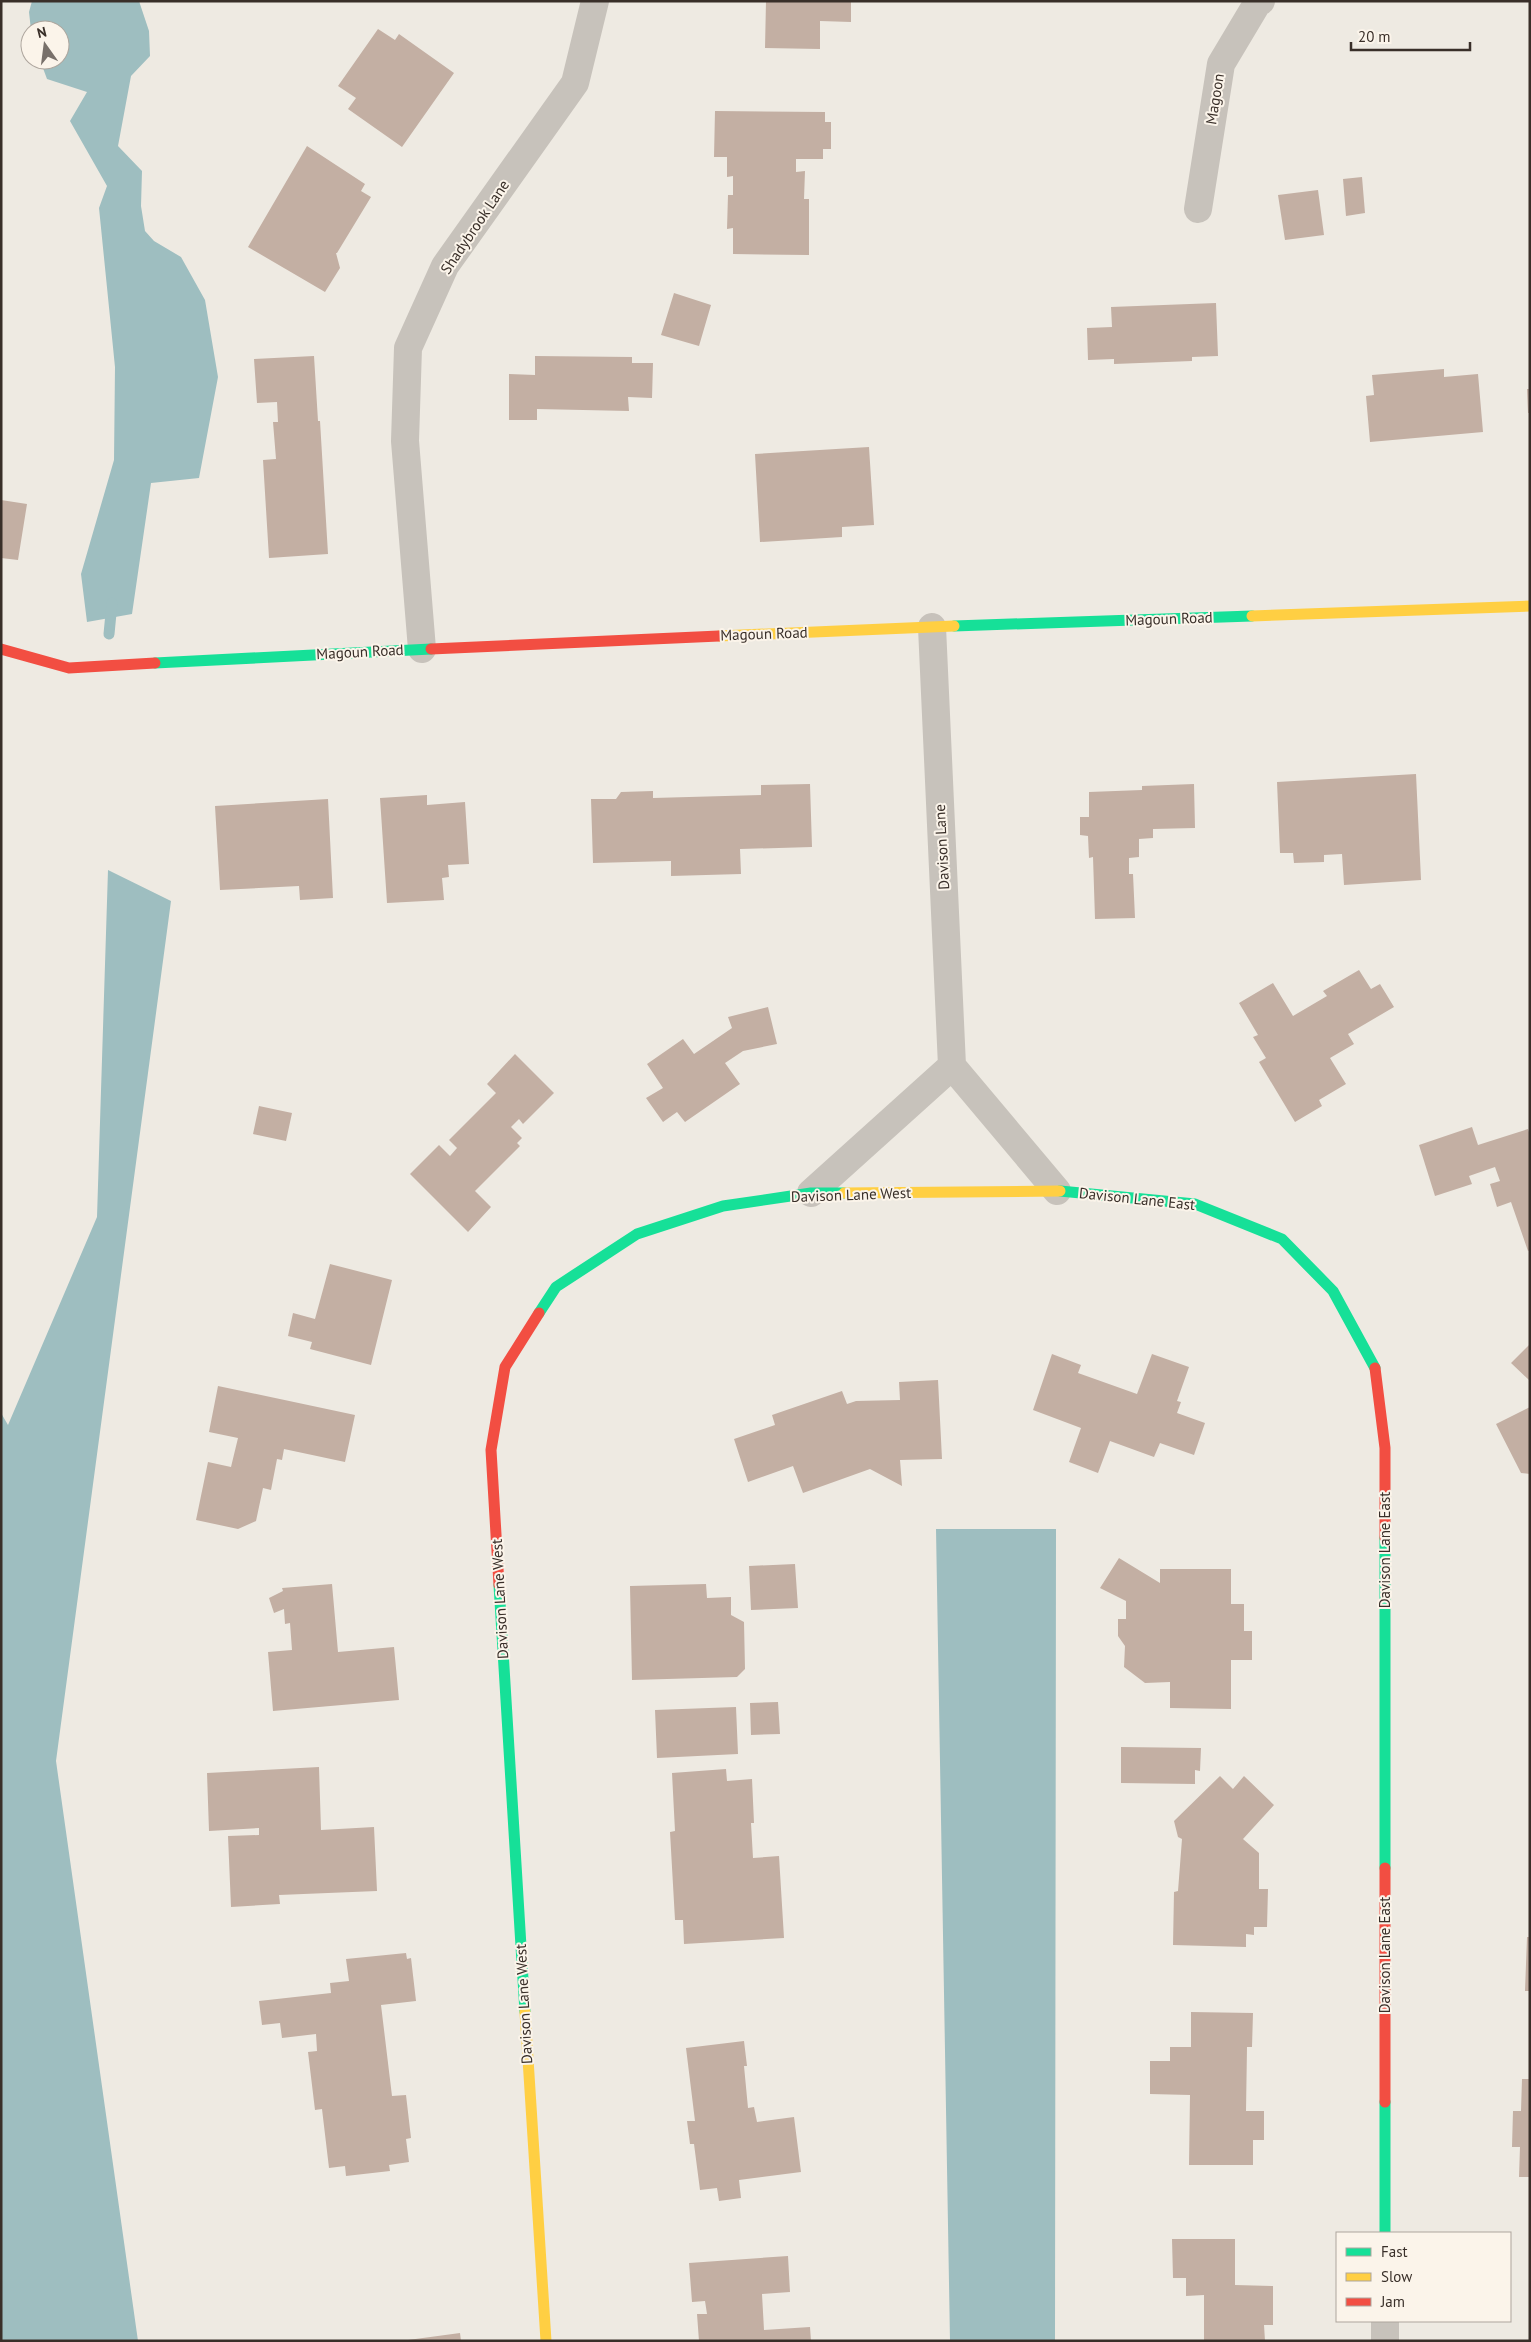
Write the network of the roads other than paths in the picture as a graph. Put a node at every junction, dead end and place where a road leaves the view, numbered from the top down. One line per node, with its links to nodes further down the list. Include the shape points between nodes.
1 (595, 1): 7 (street, Shadybrook Lane, via 575,83 445,266 408,348 405,441)
2 (1261, 1): 3 (street, Magoon, via 1221,64)
3 (1198, 209)
4 (1530, 606): 5 (street, Magoun Road)
5 (932, 627): 7 (street, Magoun Road); 8 (street, Davison Lane)
6 (1, 649): 7 (street, Magoun Road, via 69,668)
7 (422, 649)
8 (952, 1066): 9 (street); 11 (street)
9 (1057, 1191): 10 (street, Davison Lane East); 12 (street, Davison Lane East, via 1195,1204 1282,1240 1333,1291 1374,1364 1385,1448)
10 (949, 1192): 11 (street, Davison Lane West)
11 (810, 1193): 14 (street, Davison Lane West, via 723,1206 637,1234 556,1286 505,1367 491,1450)
12 (1385, 2232)
13 (1385, 2322): 15 (street)
14 (546, 2341)
15 (1385, 2341)

